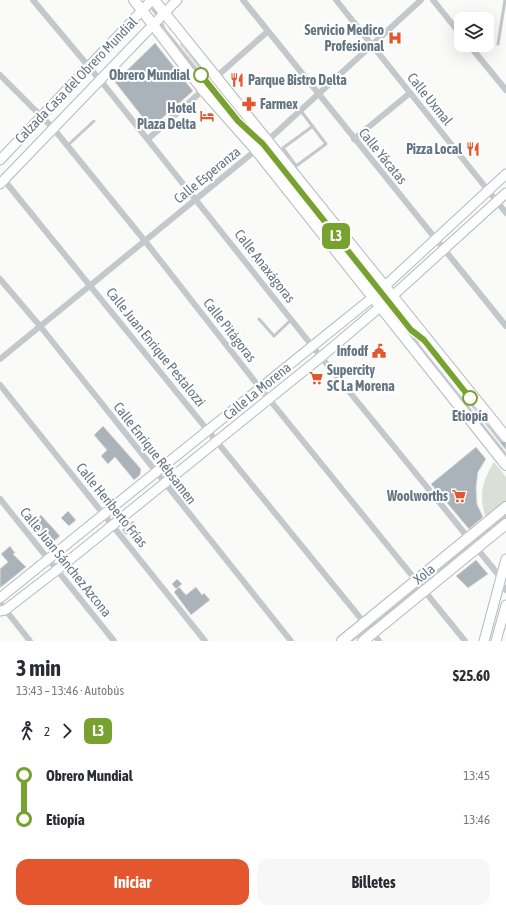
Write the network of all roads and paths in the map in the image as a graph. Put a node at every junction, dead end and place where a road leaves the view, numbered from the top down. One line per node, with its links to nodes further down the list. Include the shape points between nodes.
1 (33, 0): 16 (street, Calle Anaxágoras)
2 (134, 0): 9 (main road)
3 (178, 0): 10 (street, Calzada Casa del Obrero Mundial)
4 (243, 0): 12 (street, Calle Yácatas)
5 (336, 0): 14 (street, Calle Uxmal)
6 (421, 0): 14 (street, Calle Esperanza)
7 (433, 0): 11 (street)
8 (505, 0): 13 (lane)
9 (148, 3): 10 (main road); 10 (main road); 16 (street, Calzada Casa del Obrero Mundial)
10 (160, 19): 18 (main road); 20 (street, Calzada Casa del Obrero Mundial); 22 (main road); 34 (lane, via 164,29 238,121); 34 (lane, via 170,24 244,116)
11 (454, 26)
12 (267, 32): 18 (street); 25 (street, Calle Yácatas)
13 (498, 44)
14 (371, 46): 24 (street, Calle Uxmal); 25 (street, Calle Esperanza)
15 (475, 52): 21 (street)
16 (90, 67): 20 (street, Calle Anaxágoras); 27 (street, Calzada Casa del Obrero Mundial)
17 (0, 75): 27 (street, Calle Pitágoras)
18 (216, 77): 34 (main road)
19 (506, 79): 21 (street)
20 (100, 80): 30 (street, Calzada Casa del Obrero Mundial); 31 (street, Calle Anaxágoras)
21 (501, 84): 23 (street)
22 (204, 90): 31 (street); 34 (main road)
23 (506, 90)
24 (410, 93): 32 (street); 38 (street, Calle Uxmal)
25 (318, 95): 26 (street, Calle Esperanza); 32 (street, Calle Yácatas)
26 (301, 110): 29 (lane); 34 (street, Calle Esperanza)
27 (41, 116): 30 (street, Calle Pitágoras); 35 (street, Calzada Casa del Obrero Mundial)
28 (94, 121): 33 (lane)
29 (313, 126): 29 (lane, via 283,148 296,166 326,144)
30 (53, 128): 33 (street, Calle Pitágoras); 37 (street, Calzada Casa del Obrero Mundial)
31 (148, 139): 40 (street, Calle Anaxágoras)
32 (354, 140): 44 (street, Calle Yácatas)
33 (67, 146): 43 (street, Calle Pitágoras)
34 (262, 146): 40 (street, Calle Esperanza); 48 (main road); 48 (main road)
35 (0, 160)
36 (506, 174): 38 (street, Calle La Morena)
37 (2, 182): 47 (street, Calle Juan Enrique Pestalozzi)
38 (488, 190): 41 (street, Calle Uxmal); 44 (street, Calle La Morena)
39 (506, 193): 41 (street, Calle La Morena)
40 (196, 199): 43 (street, Calle Esperanza); 51 (street, Calle Anaxágoras)
41 (497, 201): 42 (street, Calle Uxmal); 45 (street, Calle La Morena)
42 (506, 213)
43 (145, 240): 47 (street, Calle Esperanza); 59 (street, Calle Pitágoras)
44 (435, 240): 45 (street, Calle Yácatas); 48 (street, Calle La Morena)
45 (444, 250): 49 (street, Calle La Morena); 53 (street, Calle Yácatas)
46 (0, 279): 52 (street, Calle Enrique Rébsamen)
47 (91, 284): 52 (street, Calle Esperanza); 61 (street, Calle Juan Enrique Pestalozzi)
48 (378, 292): 49 (main road); 49 (main road); 55 (street, Calle La Morena)
49 (386, 301): 54 (lane); 56 (street, Calle La Morena); 62 (main road); 66 (main road)
50 (259, 319): 51 (lane, via 274,336)
51 (291, 319): 55 (street, Calle Anaxágoras)
52 (40, 326): 57 (street, Calle Esperanza); 67 (street, Calle Enrique Rébsamen)
53 (506, 326)
54 (411, 330): 64 (lane, via 424,340); 65 (lane, via 418,345)
55 (313, 346): 56 (street, Calle Anaxágoras); 59 (street, Calle La Morena)
56 (321, 357): 60 (street, Calle La Morena); 75 (street, Calle Anaxágoras)
57 (0, 359)
58 (0, 385): 71 (street, Calle Heriberto Frías)
59 (260, 388): 60 (street, Calle Pitágoras); 61 (street, Calle La Morena)
60 (269, 399): 63 (street, Calle La Morena); 80 (street, Calle Pitágoras)
61 (208, 431): 63 (street, Calle Juan Enrique Pestalozzi); 67 (street, Calle La Morena)
62 (506, 437)
63 (216, 442): 68 (street, Calle La Morena); 85 (street, Calle Juan Enrique Pestalozzi)
64 (506, 443)
65 (506, 455)
66 (506, 465)
67 (156, 474): 68 (street, Calle Enrique Rébsamen); 71 (street, Calle La Morena)
68 (164, 484): 74 (street, Calle La Morena); 89 (street, Calle Enrique Rébsamen)
69 (0, 499): 76 (street, Calle Juan Sánchez Azcona)
70 (506, 507): 75 (main road, Xola)
71 (104, 515): 74 (street, Calle Heriberto Frías); 76 (street, Calle La Morena)
72 (506, 516): 75 (lane)
73 (506, 524): 75 (main road, Xola)
74 (112, 525): 78 (street, Calle La Morena); 88 (street, Calle Heriberto Frías)
75 (472, 543): 79 (street, Calle Anaxágoras); 80 (main road, Xola)
76 (48, 559): 78 (street, Calle Juan Sánchez Azcona); 82 (street, Calle La Morena)
77 (506, 559): 79 (street)
78 (57, 570): 84 (street, Calle La Morena); 87 (street, Calle Juan Sánchez Azcona)
79 (500, 581): 81 (street, Calle Anaxágoras); 94 (street)
80 (421, 585): 85 (main road, Xola); 93 (street, Calle Pitágoras)
81 (506, 590)
82 (0, 598)
83 (506, 605): 95 (street)
84 (2, 608): 86 (street)
85 (371, 631): 90 (main road, Xola); 91 (lane); 92 (main road, Xola)
86 (30, 641)
87 (114, 641)
88 (205, 641)
89 (291, 641)
90 (342, 641)
91 (351, 641)
92 (363, 641)
93 (465, 641)
94 (484, 641)
95 (496, 641)

